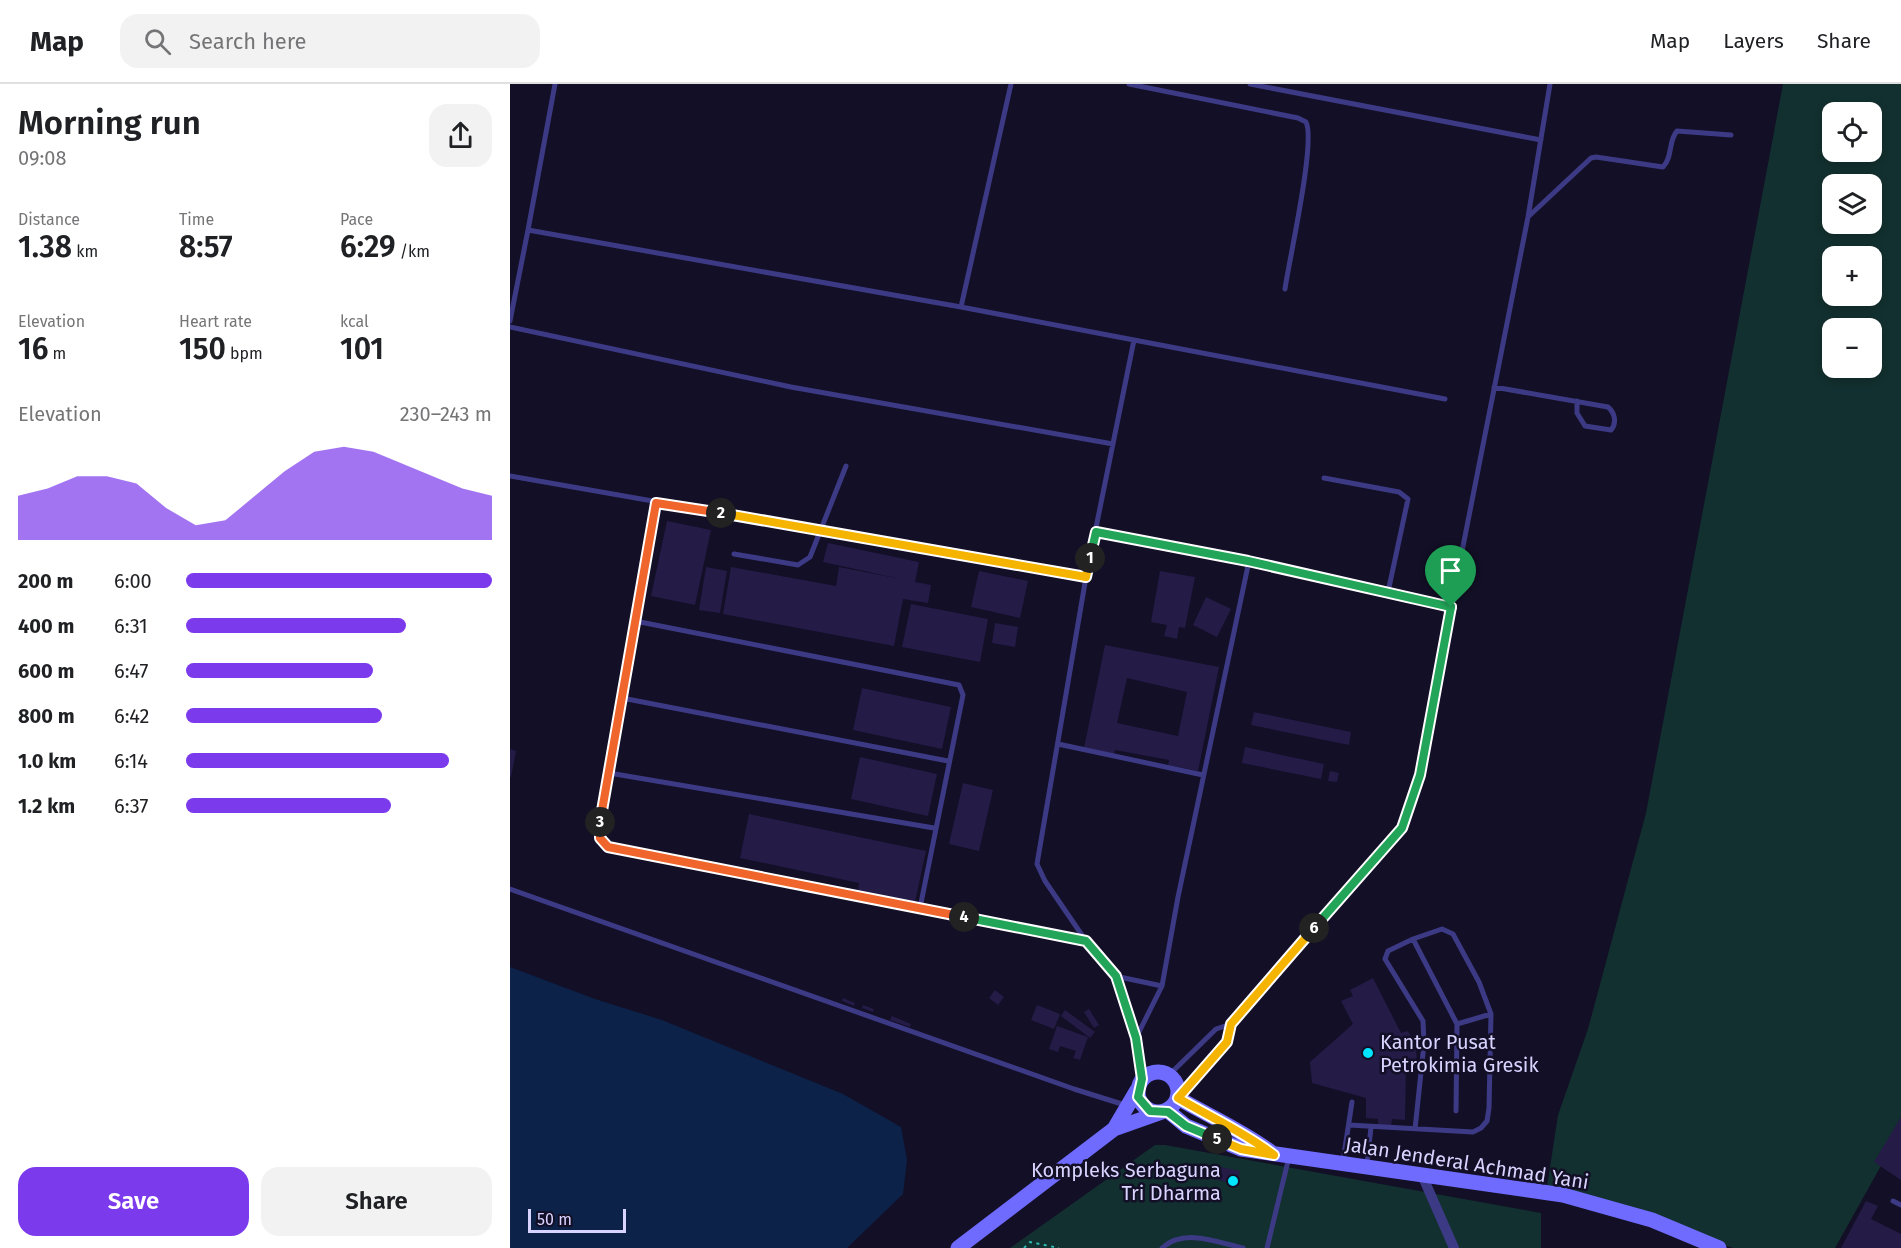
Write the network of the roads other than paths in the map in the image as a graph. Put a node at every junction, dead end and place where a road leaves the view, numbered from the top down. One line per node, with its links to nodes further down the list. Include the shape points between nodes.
1 (555, 84): 9 (lane)
2 (1011, 84): 11 (lane)
3 (1129, 84): 10 (lane, via 1306,122 1310,138 1307,166)
4 (1250, 84): 7 (lane)
5 (1550, 84): 7 (lane)
6 (1731, 135): 8 (lane, via 1677,131 1663,167 1596,157)
7 (1541, 140): 8 (lane)
8 (1528, 217): 15 (lane)
9 (528, 230): 11 (lane); 12 (lane)
10 (1284, 289)
11 (961, 307): 14 (lane)
12 (510, 321)
13 (510, 327): 18 (lane, via 791,387)
14 (1134, 340): 16 (lane); 18 (lane)
15 (1494, 387): 17 (lane); 29 (lane)
16 (1445, 399)
17 (1577, 401): 17 (lane, via 1610,408 1615,419 1611,430 1585,426 1577,413)
18 (1113, 444): 24 (lane)
19 (846, 466): 23 (lane)
20 (510, 476): 22 (lane)
21 (1324, 478): 28 (lane, via 1399,492 1408,499)
22 (656, 503): 23 (lane); 30 (lane)
23 (819, 529): 25 (lane, via 810,558 798,565); 27 (lane)
24 (1096, 532): 26 (lane); 27 (lane)
25 (734, 554)
26 (1248, 561): 28 (lane); 35 (lane)
27 (1086, 577): 32 (lane)
28 (1388, 592): 29 (lane)
29 (1451, 607): 44 (lane, via 1420,775 1402,828)
30 (635, 621): 31 (lane); 33 (lane, via 956,683 963,695)
31 (622, 698): 33 (lane); 34 (lane)
32 (1058, 744): 35 (lane); 40 (lane, via 1037,864)
33 (948, 761): 36 (lane)
34 (609, 773): 36 (lane); 38 (lane, via 599,831 608,847)
35 (1203, 776): 42 (lane)
36 (934, 828): 38 (lane)
37 (510, 889): 51 (lane)
38 (920, 908): 40 (lane)
39 (1413, 939): 43 (lane, via 1442,929 1453,934); 45 (lane); 57 (lane, via 1388,951 1385,959 1423,1022)
40 (1086, 941): 41 (lane)
41 (1116, 976): 42 (lane); 46 (lane)
42 (1162, 986): 46 (lane)
43 (1491, 1014): 45 (lane); 57 (lane, via 1487,1121 1473,1132)
44 (1231, 1024): 47 (lane, via 1216,1029); 49 (lane, via 1227,1042)
45 (1457, 1024): 52 (lane)
46 (1136, 1038): 48 (lane)
47 (1169, 1075): 48 (main road, via 1152,1073); 49 (main road, via 1177,1084)
48 (1140, 1085): 51 (main road); 53 (main road, via 1144,1107)
49 (1178, 1097): 53 (main road); 58 (main road)
50 (1352, 1102): 54 (lane)
51 (1129, 1106): 56 (main road)
52 (1456, 1111)
53 (1165, 1112): 56 (main road); 58 (main road, Jalan Jenderal Achmad Yani, via 1186,1126 1241,1149)
54 (1348, 1125): 55 (lane); 59 (lane)
55 (1371, 1127): 57 (lane); 60 (lane)
56 (1114, 1129): 64 (main road)
57 (1415, 1129)
58 (1281, 1156): 59 (main road, Jalan Jenderal Achmad Yani); 67 (lane)
59 (1343, 1163): 60 (main road, Jalan Jenderal Achmad Yani)
60 (1367, 1167): 61 (main road, Jalan Jenderal Achmad Yani)
61 (1422, 1175): 68 (street); 69 (main road, Jalan Jenderal Achmad Yani, via 1563,1196 1652,1220)
62 (1893, 1201): 63 (lane)
63 (1901, 1205)
64 (965, 1246)
65 (1162, 1248): 66 (lane, via 1172,1241 1193,1237)
66 (1243, 1248)
67 (1268, 1248)
68 (1454, 1248)
69 (1719, 1248)

